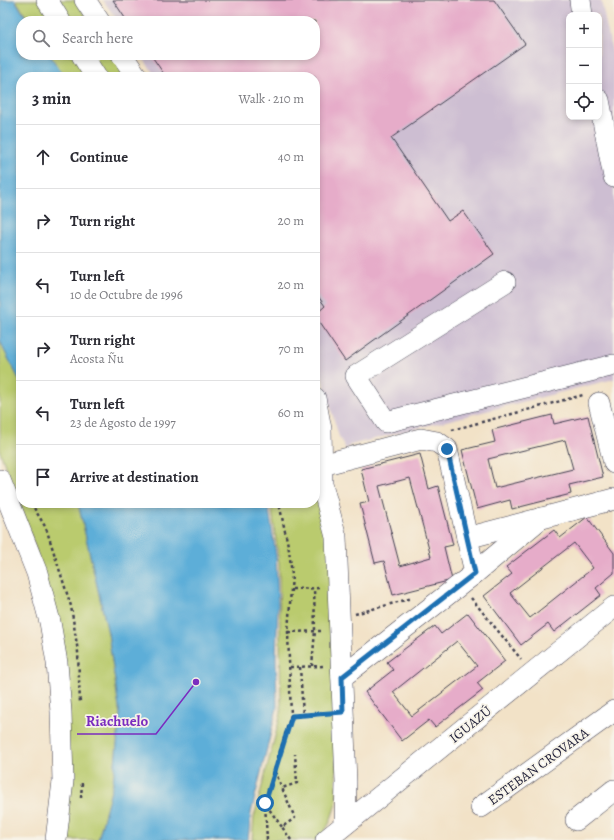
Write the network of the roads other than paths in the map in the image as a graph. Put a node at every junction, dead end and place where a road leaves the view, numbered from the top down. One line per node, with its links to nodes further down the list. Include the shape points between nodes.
1 (47, 0): 5 (street)
2 (85, 0): 6 (street)
3 (580, 0): 4 (street)
4 (582, 12)
5 (57, 16)
6 (96, 16)
7 (85, 60): 9 (street)
8 (125, 60): 10 (street)
9 (93, 72)
10 (134, 72)
11 (602, 115): 12 (street)
12 (614, 177)
13 (505, 282): 14 (street, via 356,376 386,422)
14 (614, 365)
15 (606, 414): 19 (street)
16 (320, 420): 17 (street, via 322,429)
17 (320, 434)
18 (320, 452): 20 (street)
19 (614, 463)
20 (322, 465): 24 (street, via 421,438 437,442 447,449); 27 (street, via 322,484 336,537)
21 (0, 480): 33 (street, via 37,574 50,622 57,662 63,781)
22 (614, 499): 23 (street)
23 (541, 518): 24 (street); 25 (street)
24 (467, 538): 25 (street)
25 (468, 579): 27 (street)
26 (614, 607): 32 (street, IGUAZÚ)
27 (342, 671): 32 (street)
28 (614, 711): 30 (street, ESTEBAN CROVARA)
29 (614, 790): 31 (street)
30 (481, 808)
31 (576, 820)
32 (345, 824): 34 (street, IGUAZÚ)
33 (56, 840)
34 (326, 840)

